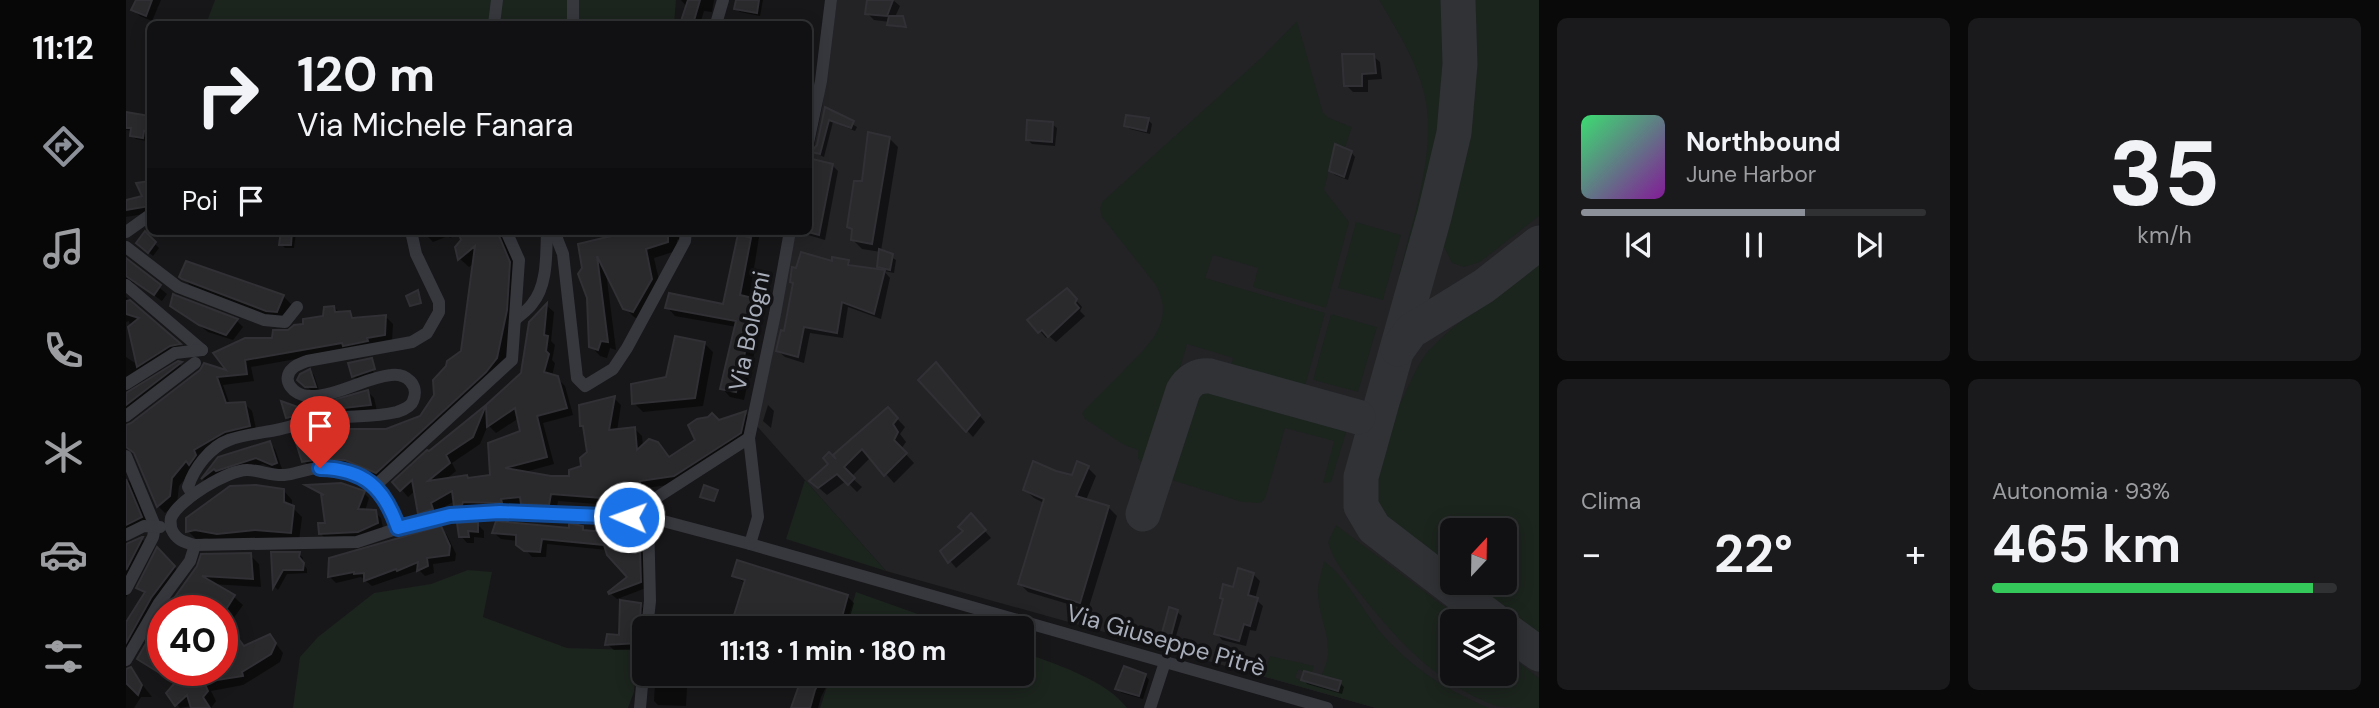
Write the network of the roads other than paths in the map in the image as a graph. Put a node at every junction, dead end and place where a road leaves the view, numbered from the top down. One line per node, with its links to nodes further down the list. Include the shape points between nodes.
1 (497, 0): 5 (street)
2 (573, 0): 6 (street)
3 (723, 0): 7 (street)
4 (831, 0): 8 (street)
5 (494, 21)
6 (573, 21)
7 (717, 21)
8 (812, 124)
9 (147, 217): 10 (street)
10 (126, 232)
11 (412, 235): 27 (street, via 439,302 428,333 412,342 307,360 288,374 290,388 310,397 401,375 414,385 410,407 394,413 322,419 227,441 208,454 191,477 188,487)
12 (508, 235): 20 (street, via 519,260)
13 (547, 235): 20 (street, via 540,290)
14 (556, 235): 15 (street, via 563,254 577,378 586,386 613,369 627,348)
15 (685, 235)
16 (789, 235): 24 (street, Via Bologni)
17 (126, 247): 19 (street, via 178,287 264,320 285,322)
18 (126, 285): 22 (street, via 202,350 175,353)
19 (296, 307)
20 (515, 320): 26 (street, via 512,360)
21 (195, 363): 23 (street)
22 (126, 384)
23 (126, 416)
24 (749, 438): 28 (street, via 656,498); 33 (street, Via Bologni, via 758,517)
25 (126, 456): 29 (street)
26 (375, 486): 27 (street, via 340,468 282,475 249,470 225,475); 31 (street, via 391,506)
27 (193, 495): 30 (street, via 171,517)
28 (648, 517): 31 (street, Via Giuseppe Pitrè, via 500,512 450,515); 33 (street, Via Giuseppe Pitrè); 36 (street)
29 (156, 526): 30 (street); 32 (street, via 144,526); 35 (street)
30 (171, 528): 34 (street, via 182,542)
31 (398, 528): 34 (street, Via Giuseppe Pitrè, via 357,542)
32 (126, 536)
33 (750, 544): 38 (street, Via Giuseppe Pitrè)
34 (195, 545): 37 (street, via 190,561)
35 (126, 589)
36 (648, 616)
37 (126, 660)
38 (1166, 662): 41 (street); 42 (street, Via Giuseppe Pitrè)
39 (642, 686): 40 (street)
40 (640, 708)
41 (1150, 708)
42 (1327, 708)

